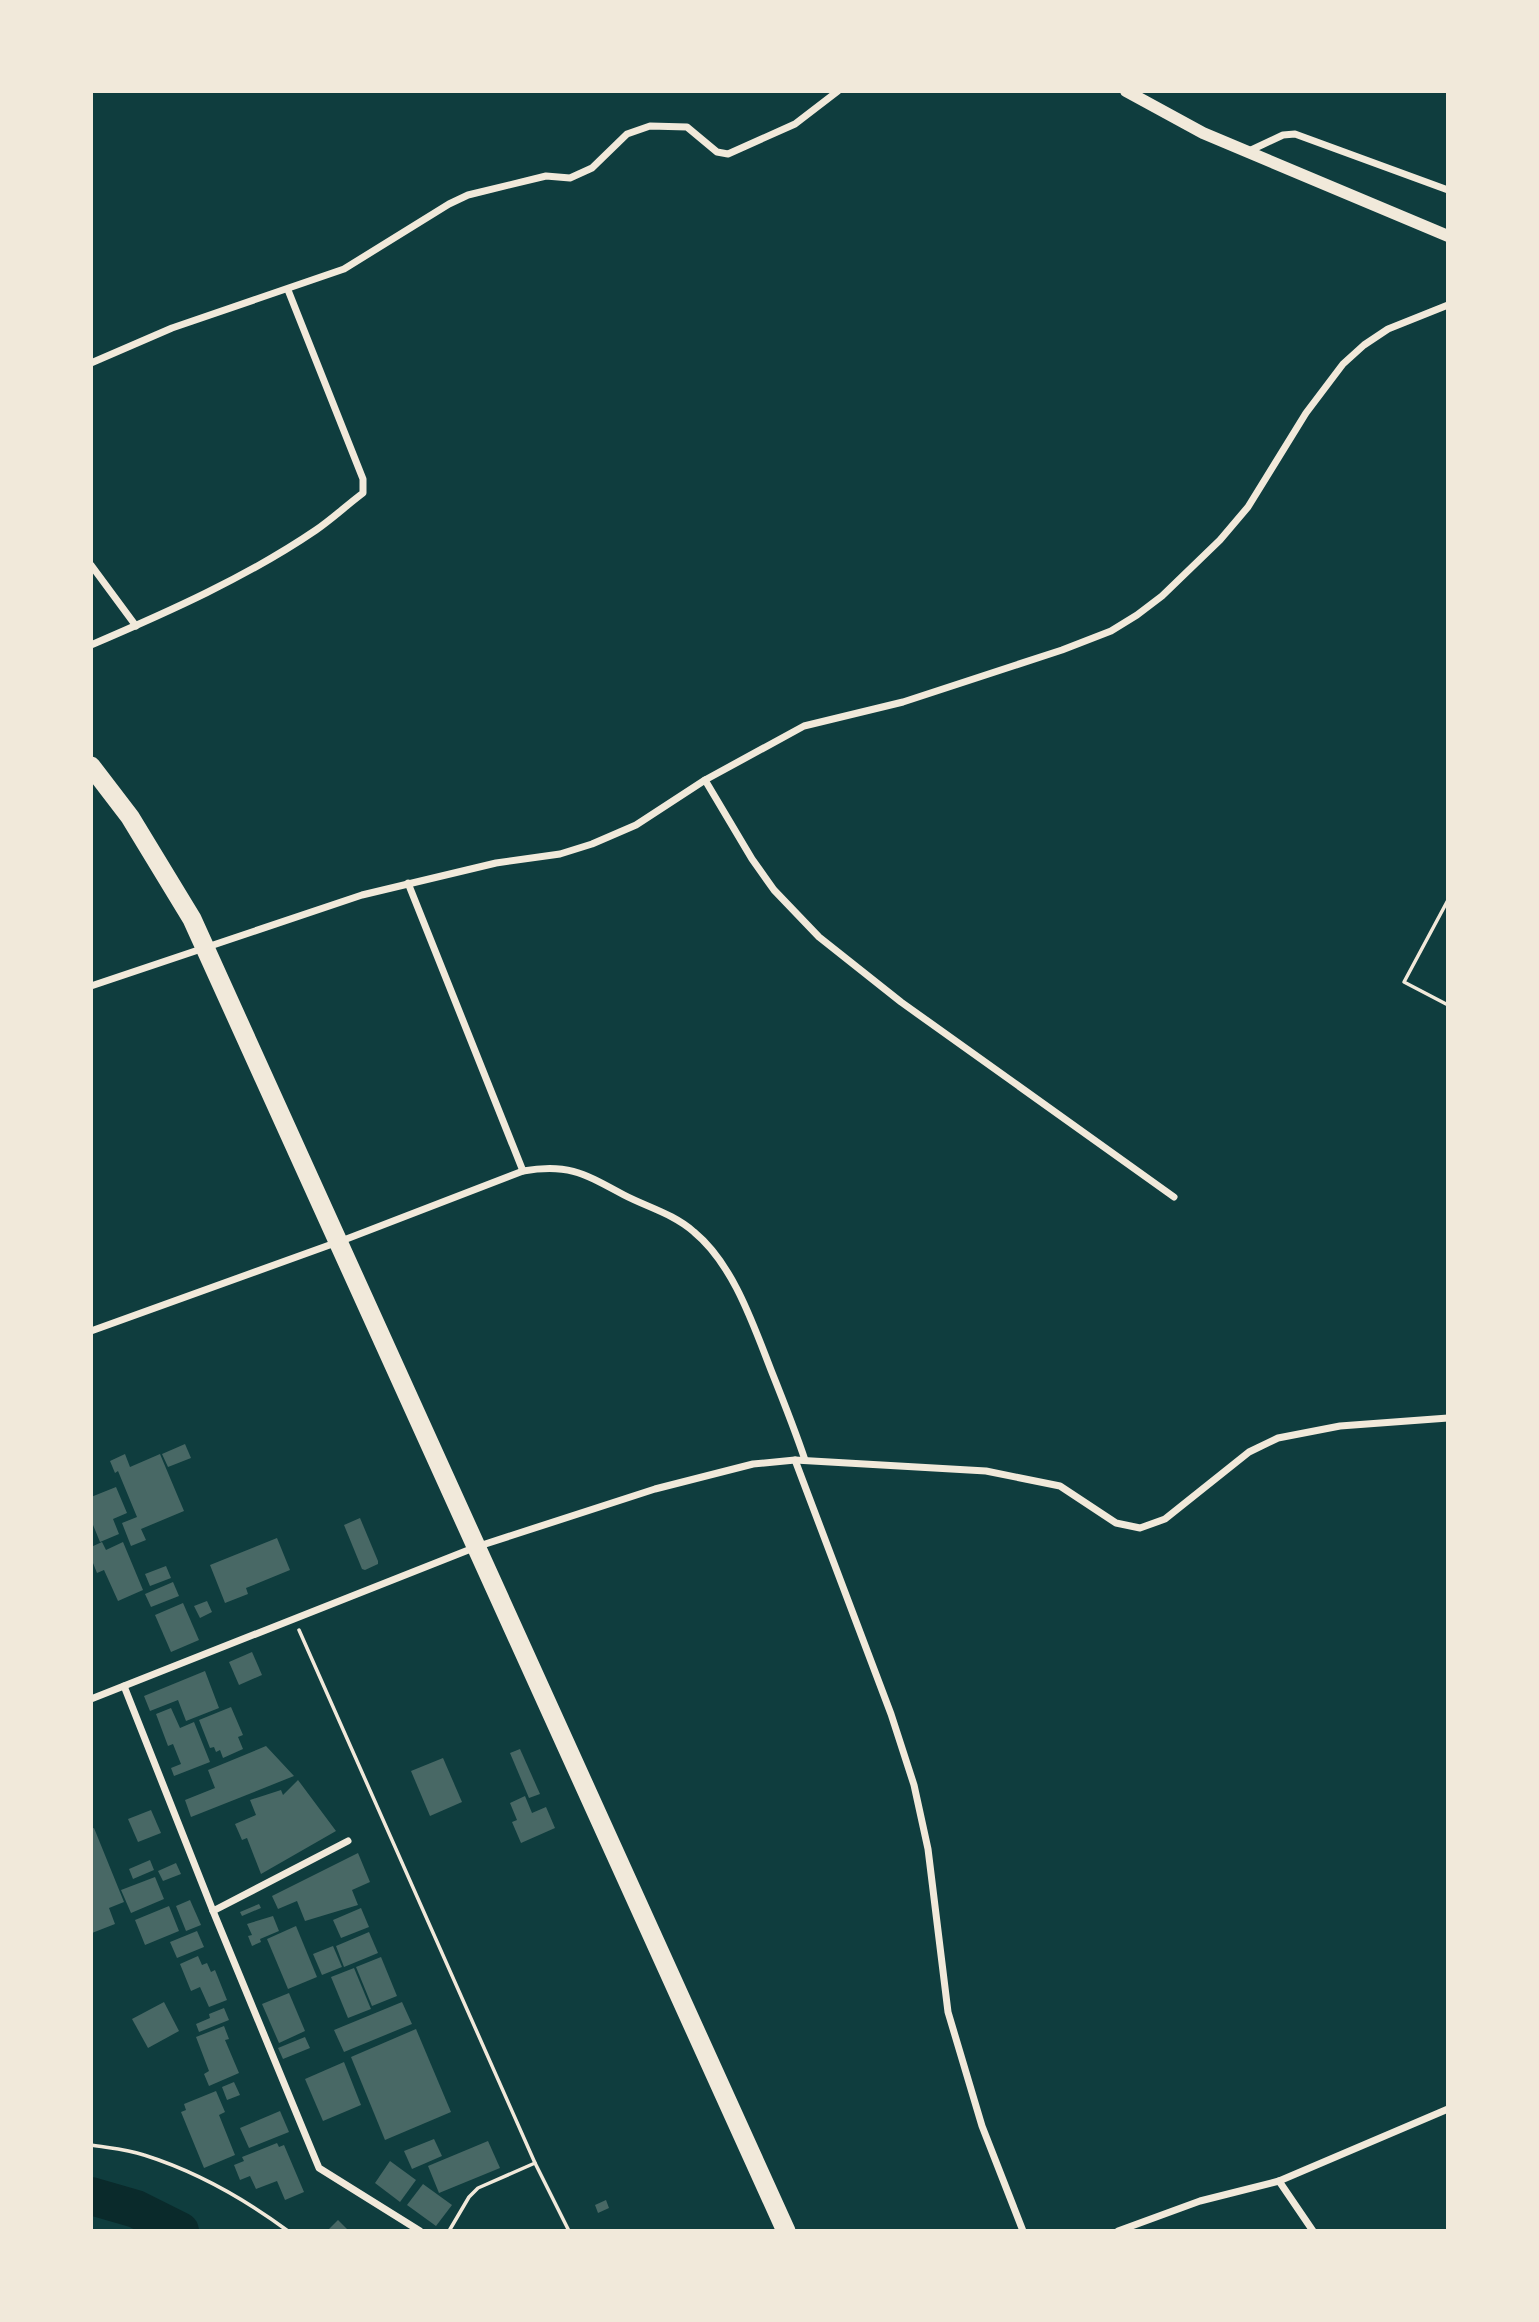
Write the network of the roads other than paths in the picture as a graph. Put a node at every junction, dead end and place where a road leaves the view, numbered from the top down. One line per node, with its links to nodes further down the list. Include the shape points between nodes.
1 (838, 91): 6 (street, via 795,124 727,154 717,152 687,127 650,126 627,134 592,168 570,178 545,176 468,195 344,269)
2 (1126, 91): 3 (street)
3 (1248, 152): 4 (street, via 1295,134); 5 (street)
4 (1448, 190)
5 (1448, 236)
6 (288, 289): 8 (street, via 172,328); 10 (street, via 363,479 363,493 276,555)
7 (1448, 305): 13 (street, via 1388,329 1343,365 1306,413 1248,507 1220,540 1137,615 1111,631 1062,650 903,702 804,726)
8 (91, 363)
9 (91, 565): 10 (street)
10 (136, 626): 11 (street)
11 (91, 645)
12 (91, 766): 15 (highway, via 163,869)
13 (705, 780): 14 (street, via 636,825 592,844); 18 (street, via 774,890 819,937 901,1002)
14 (408, 883): 15 (street); 17 (street)
15 (205, 948): 16 (street); 19 (highway)
16 (91, 986)
17 (523, 1171): 19 (street); 23 (street, via 566,1168 587,1175 695,1232 716,1255 745,1305)
18 (1174, 1197)
19 (338, 1242): 20 (street); 24 (highway)
20 (91, 1331)
21 (1448, 1418): 23 (street, via 1340,1426 1278,1438 1249,1452 1165,1519 1140,1528 1116,1523 1051,1483 986,1471)
22 (795, 1460): 23 (street); 24 (street, via 753,1464 655,1489); 33 (street, via 914,1785 928,1849 948,2012 982,2126)
23 (805, 1460)
24 (476, 1547): 25 (street); 32 (highway)
25 (124, 1686): 26 (street); 28 (street)
26 (91, 1699)
27 (348, 1841): 28 (street)
28 (213, 1911): 31 (street, via 319,2168)
29 (1448, 2109): 30 (street)
30 (1279, 2181): 34 (street, via 1200,2201); 35 (street)
31 (420, 2231)
32 (786, 2231)
33 (1023, 2231)
34 (1118, 2231)
35 (1313, 2231)

